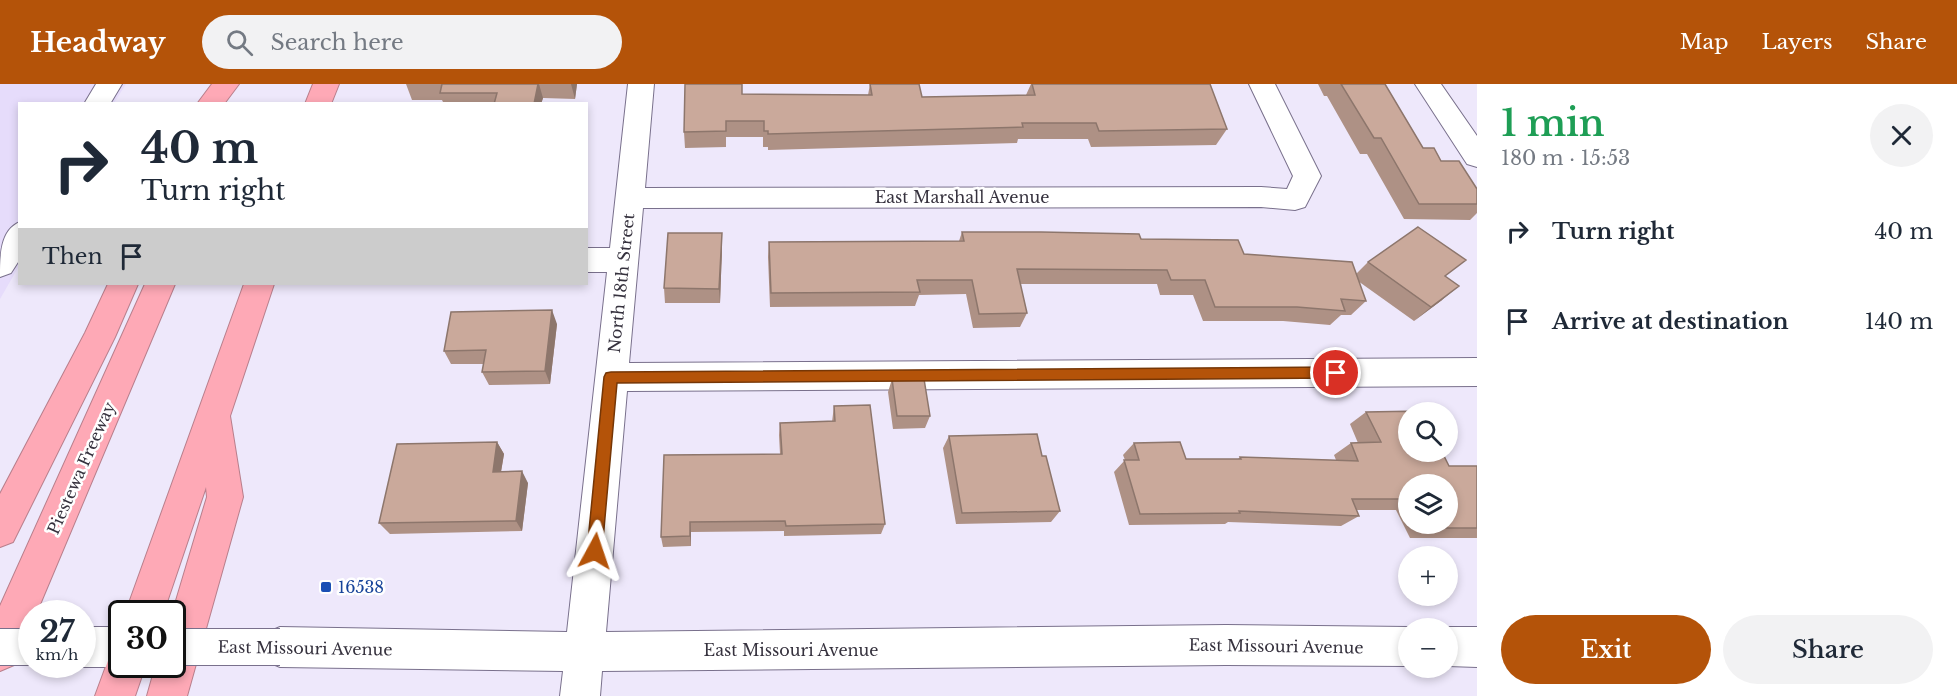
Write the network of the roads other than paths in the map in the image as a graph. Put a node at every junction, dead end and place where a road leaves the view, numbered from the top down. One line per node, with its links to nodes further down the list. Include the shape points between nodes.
1 (109, 84): 8 (street)
2 (226, 84): 9 (highway)
3 (241, 84): 10 (highway)
4 (326, 84): 11 (highway)
5 (641, 84): 13 (street, North 18th Street)
6 (1262, 84): 13 (street, East Marshall Avenue, via 1307,176 1294,200)
7 (1428, 84): 12 (street)
8 (98, 102)
9 (212, 102)
10 (234, 102)
11 (319, 102)
12 (1477, 157)
13 (630, 198): 16 (street, North 18th Street)
14 (18, 236): 17 (street)
15 (588, 260): 16 (street)
16 (623, 260): 22 (street, North 18th Street)
17 (0, 265)
18 (123, 285): 24 (highway)
19 (160, 285): 31 (highway, Piestewa Freeway)
20 (258, 285): 23 (highway)
21 (1477, 372): 22 (street)
22 (611, 377): 32 (street, North 18th Street)
23 (213, 414): 25 (highway); 35 (highway, via 225,496)
24 (0, 530)
25 (149, 600)
26 (186, 647): 32 (street, East Missouri Avenue, bridge)
27 (1398, 647): 32 (street, East Missouri Avenue)
28 (1458, 647): 29 (street)
29 (1477, 647)
30 (18, 648): 31 (street, bridge)
31 (0, 649)
32 (586, 651): 36 (street, North 18th Street)
33 (121, 678): 34 (highway)
34 (115, 696)
35 (168, 696)
36 (580, 696)

